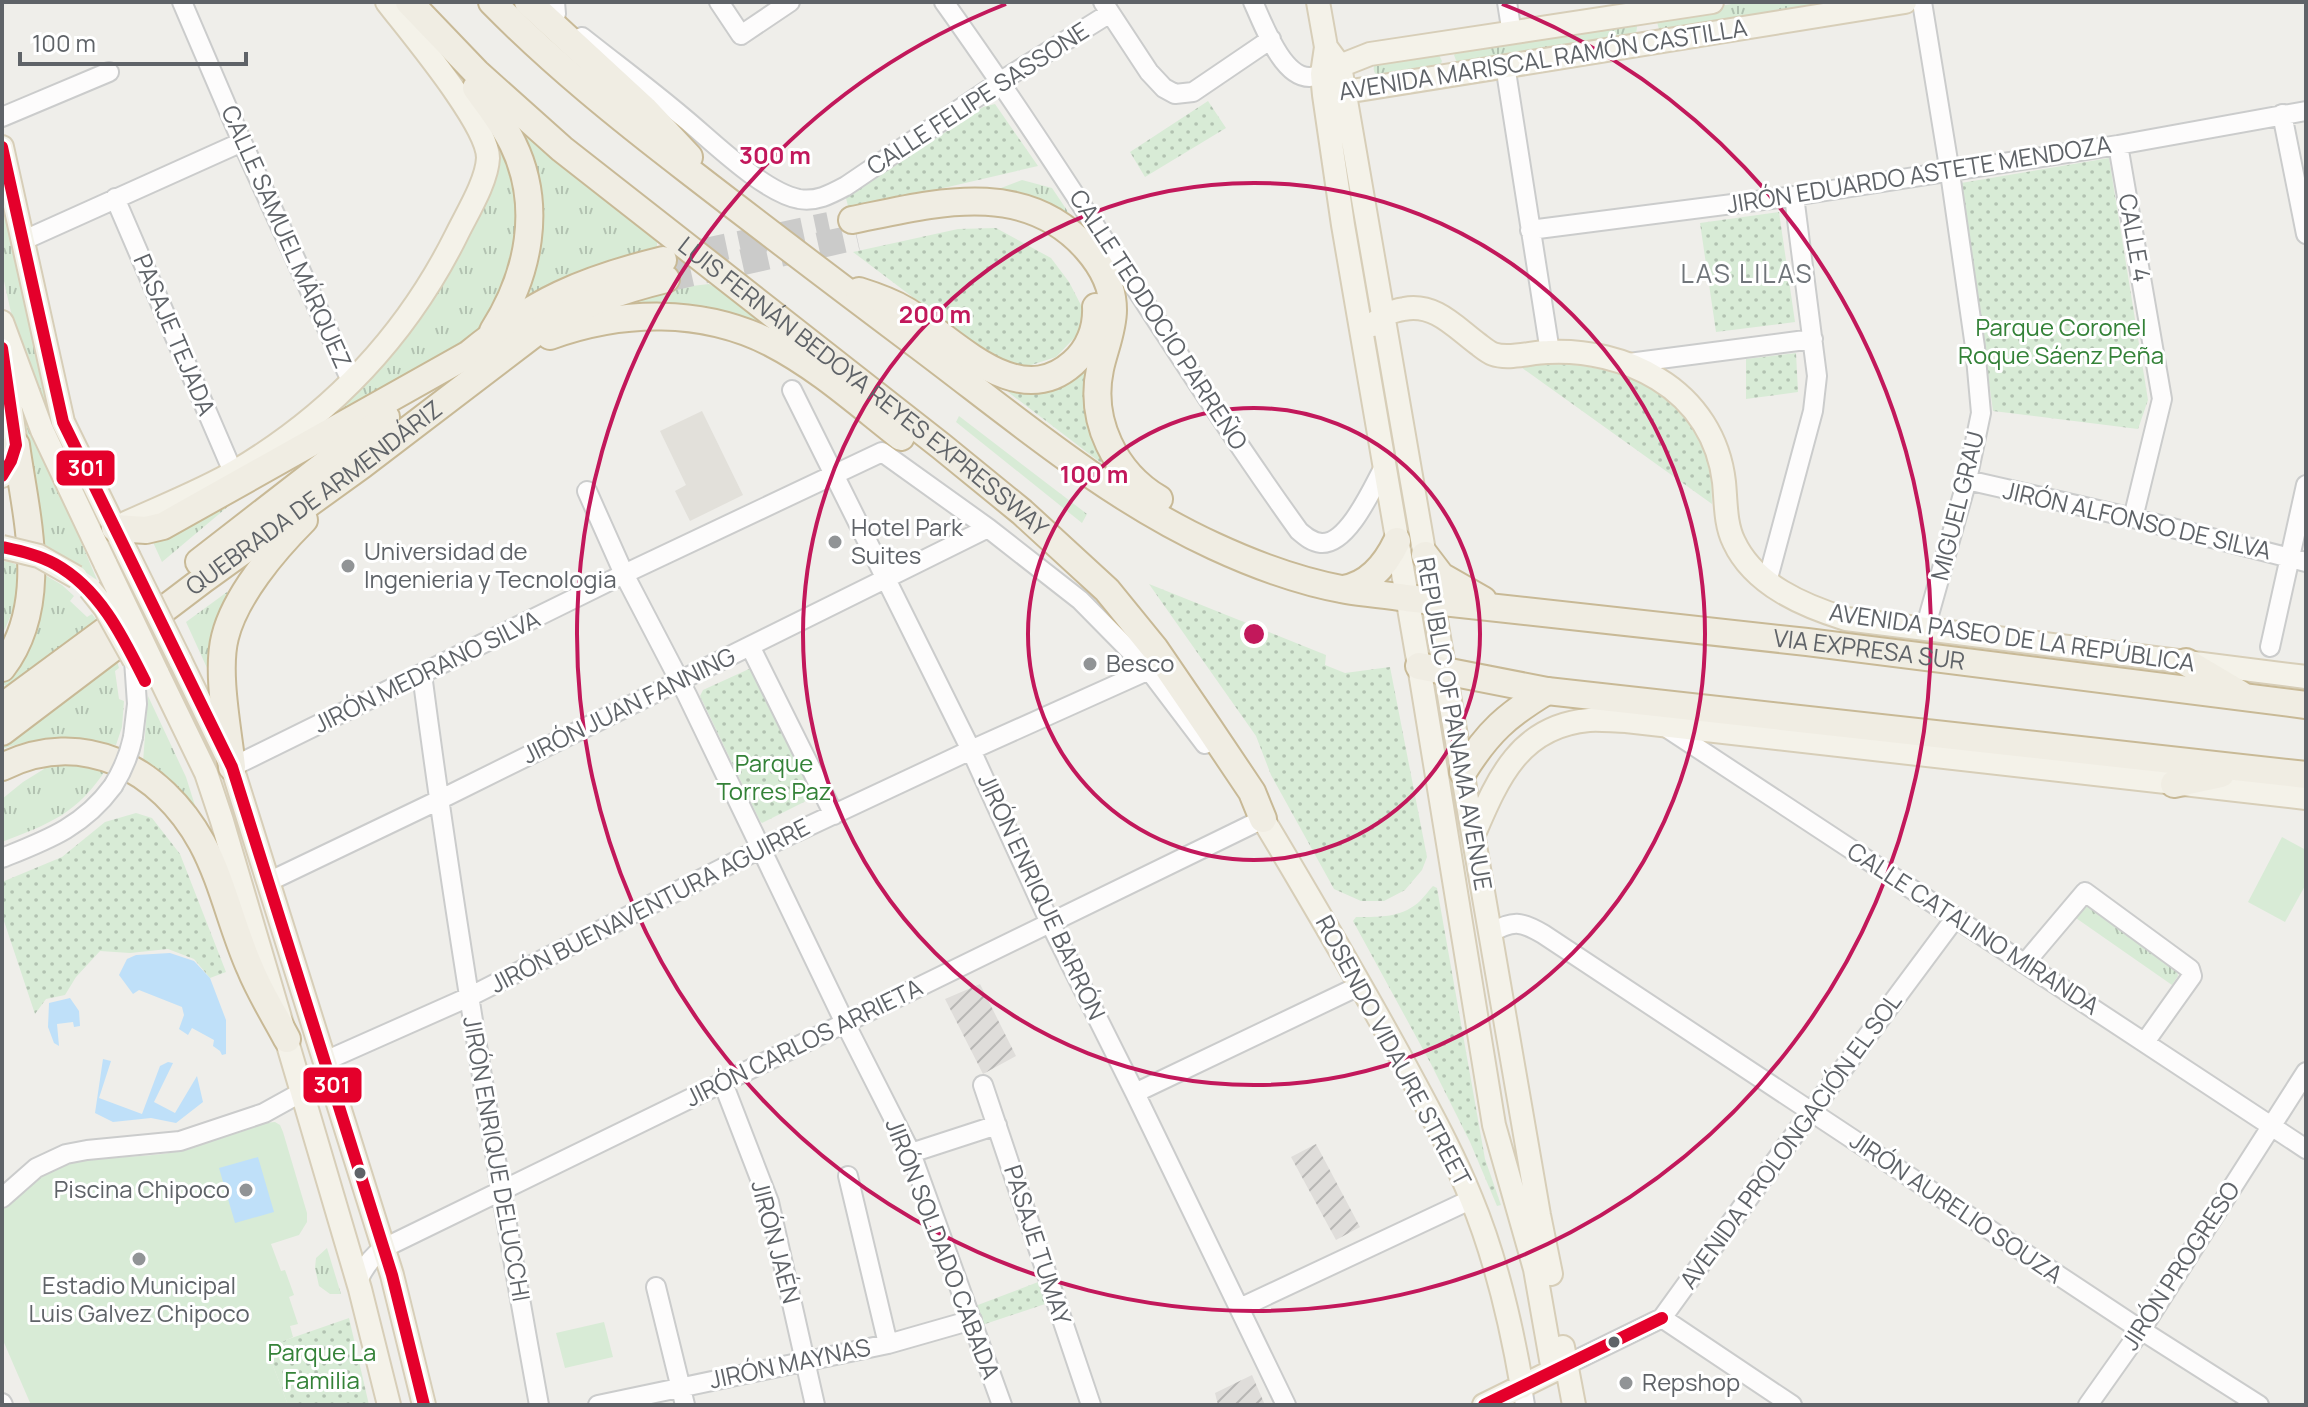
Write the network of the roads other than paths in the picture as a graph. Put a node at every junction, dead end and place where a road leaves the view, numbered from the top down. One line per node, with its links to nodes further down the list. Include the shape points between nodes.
1 (182, 2): 31 (street, CALLE SAMUEL MÁRQUEZ)
2 (387, 2): 51 (main road, via 469,112 488,158 450,247 415,308)
3 (409, 2): 21 (highway, LUIS FERNÁN BEDOYA REYES EXPRESSWAY)
4 (492, 2): 37 (highway, via 599,100)
5 (528, 2): 16 (highway)
6 (719, 2): 7 (street, via 741,35)
7 (790, 2)
8 (944, 2): 26 (street, CALLE TEODOCIO PARREÑO)
9 (1253, 2): 19 (street)
10 (1318, 2): 27 (main road, REPUBLIC OF PANAMA AVENUE)
11 (1507, 2): 18 (street)
12 (1712, 2): 17 (main road, AVENIDA MARISCAL RAMÓN CASTILLA)
13 (1905, 2): 22 (main road, AVENIDA MARISCAL RAMÓN CASTILLA)
14 (1922, 2): 34 (street, MIGUEL GRAU)
15 (1106, 7): 19 (street, via 1149,72 1175,94 1193,92); 26 (street, CALLE FELIPE SASSONE)
16 (553, 13): 26 (street, CALLE FELIPE SASSONE, via 743,168 800,199 824,198 846,186); 37 (highway)
17 (1643, 13): 18 (main road, AVENIDA MARISCAL RAMÓN CASTILLA); 22 (main road)
18 (1512, 34): 20 (main road, AVENIDA MARISCAL RAMÓN CASTILLA)
19 (1271, 39): 27 (street, via 1295,73)
20 (1446, 43): 25 (main road); 27 (main road, AVENIDA MARISCAL RAMÓN CASTILLA, via 1370,54)
21 (448, 44): 48 (highway, via 508,134 529,199 528,245 520,277); 76 (highway, LUIS FERNÁN BEDOYA REYES EXPRESSWAY, via 562,149 953,455)
22 (1648, 44): 23 (main road, AVENIDA MARISCAL RAMÓN CASTILLA)
23 (1505, 65): 25 (main road, AVENIDA MARISCAL RAMÓN CASTILLA); 38 (street)
24 (109, 72): 30 (street)
25 (1451, 74): 27 (main road, AVENIDA MARISCAL RAMÓN CASTILLA)
26 (1001, 81): 55 (street, CALLE TEODOCIO PARREÑO, via 1299,531 1324,544 1340,536)
27 (1333, 82): 43 (main road, REPUBLIC OF PANAMA AVENUE); 46 (main road, REPUBLIC OF PANAMA AVENUE)
28 (2306, 111): 29 (street, JIRÓN EDUARDO ASTETE MENDOZA)
29 (2282, 114): 32 (street, JIRÓN EDUARDO ASTETE MENDOZA); 39 (street)
30 (2, 117)
31 (242, 142): 36 (street); 51 (street, CALLE SAMUEL MÁRQUEZ)
32 (2118, 145): 34 (street, JIRÓN EDUARDO ASTETE MENDOZA); 62 (street, CALLE 4, via 2162,399)
33 (2, 147): 40 (main road)
34 (1950, 173): 35 (street, JIRÓN EDUARDO ASTETE MENDOZA); 59 (street, MIGUEL GRAU, via 1981,413)
35 (1794, 196): 38 (street, JIRÓN EDUARDO ASTETE MENDOZA); 45 (street)
36 (115, 198): 40 (street); 56 (street, PASAJE TEJADA)
37 (728, 202): 42 (highway)
38 (1530, 230): 49 (street)
39 (2306, 234)
40 (22, 241): 64 (main road, via 63,422)
41 (665, 269): 48 (highway, via 609,274 563,292 511,321)
42 (835, 283): 71 (highway, via 1107,485 1214,546); 71 (highway, via 895,305 998,373 1021,379 1045,377 1077,359 1096,315 1085,275 1057,244 1031,229 969,218 854,229 937,203 986,201 1041,215 1070,233 1098,264 1111,292 1112,321 1098,399 1105,434 1120,464 1144,490)
43 (1382, 316): 46 (main road); 49 (main road, AVENIDA PASEO DE LA REPÚBLICA, via 1426,308 1493,354); 68 (main road, REPUBLIC OF PANAMA AVENUE)
44 (2, 322): 91 (main road, bridge, via 42,430 106,565)
45 (1813, 339): 50 (street); 74 (street, via 1813,411)
46 (1363, 340): 55 (main road, REPUBLIC OF PANAMA AVENUE)
47 (2, 348): 53 (main road)
48 (489, 348): 54 (highway, QUEBRADA DE ARMENDÁRIZ); 64 (highway, via 163,526); 70 (highway, QUEBRADA DE ARMENDÁRIZ, via 361,436); 76 (highway, via 648,316 699,320 770,342)
49 (1550, 352): 50 (main road, AVENIDA PASEO DE LA REPÚBLICA)
50 (1629, 363): 74 (main road, AVENIDA PASEO DE LA REPÚBLICA, via 1660,380 1705,423 1719,453 1734,544)
51 (352, 383): 56 (main road, via 295,433)
52 (792, 390): 57 (street, JIRÓN ENRIQUE BARRÓN)
53 (16, 445): 58 (main road); 85 (highway, via 32,573 20,634)
54 (362, 465): 63 (highway); 70 (highway, QUEBRADA DE ARMENDÁRIZ)
55 (1384, 467): 66 (main road, REPUBLIC OF PANAMA AVENUE)
56 (233, 472): 64 (main road)
57 (834, 473): 65 (street, JIRÓN MEDRANO SILVA, via 882,452); 72 (street, JIRÓN MEDRANO SILVA); 73 (street, JIRÓN ENRIQUE BARRÓN)
58 (2, 476)
59 (1967, 480): 62 (street, JIRÓN ALFONSO DE SILVA); 80 (street, MIGUEL GRAU)
60 (2306, 485): 69 (street)
61 (587, 491): 72 (street, JIRÓN SOLDADO CABADA)
62 (2133, 518): 69 (street, JIRÓN ALFONSO DE SILVA)
63 (301, 523): 70 (highway, via 244,569 220,581); 101 (highway, via 253,579 225,638 222,664)
64 (115, 528): 101 (main road, bridge)
65 (988, 528): 73 (street, JIRÓN JUAN FANNING); 86 (street, via 1080,600)
66 (1397, 541): 75 (highway, via 1375,573); 77 (main road, REPUBLIC OF PANAMA AVENUE)
67 (2, 547): 91 (main road, bridge, via 39,556 83,583 105,608)
68 (1425, 555): 78 (main road, REPUBLIC OF PANAMA AVENUE); 79 (highway, via 1441,576)
69 (2297, 559): 82 (street)
70 (200, 572): 96 (highway, QUEBRADA DE ARMENDÁRIZ); 98 (highway, QUEBRADA DE ARMENDÁRIZ)
71 (1278, 572): 75 (highway)
72 (624, 574): 88 (street, JIRÓN MEDRANO SILVA); 90 (street, JIRÓN SOLDADO CABADA)
73 (887, 579): 81 (street, JIRÓN JUAN FANNING); 99 (street, JIRÓN ENRIQUE BARRÓN)
74 (1767, 582): 80 (main road, AVENIDA PASEO DE LA REPÚBLICA, via 1815,609 1846,619)
75 (1343, 589): 77 (highway, VIA EXPRESA SUR)
76 (1107, 590): 109 (highway, LUIS FERNÁN BEDOYA REYES EXPRESSWAY, via 1209,728 1252,792)
77 (1406, 598): 78 (highway, VIA EXPRESA SUR); 84 (main road, REPUBLIC OF PANAMA AVENUE)
78 (1433, 601): 79 (highway, VIA EXPRESA SUR); 87 (main road, REPUBLIC OF PANAMA AVENUE)
79 (1497, 607): 93 (highway, VIA EXPRESA SUR)
80 (1925, 629): 83 (main road, AVENIDA PASEO DE LA REPÚBLICA)
81 (750, 646): 90 (street, JIRÓN JUAN FANNING); 108 (street)
82 (2270, 647)
83 (2186, 662): 89 (main road, AVENIDA PASEO DE LA REPÚBLICA); 93 (highway)
84 (1419, 666): 87 (highway); 147 (main road, REPUBLIC OF PANAMA AVENUE, via 1494,1125)
85 (2, 668)
86 (1149, 670): 99 (street, JIRÓN BUENAVENTURA AGUIRRE); 109 (street)
87 (1446, 673): 92 (highway); 103 (main road, REPUBLIC OF PANAMA AVENUE)
88 (422, 674): 101 (street, JIRÓN MEDRANO SILVA); 107 (street, JIRÓN ENRIQUE DELUCCHI)
89 (2306, 677)
90 (680, 680): 107 (street, JIRÓN JUAN FANNING); 111 (street, JIRÓN SOLDADO CABADA)
91 (148, 685): 112 (street, bridge, via 130,754 103,800 54,838); 121 (main road, via 206,773)
92 (1547, 691): 94 (highway); 103 (highway, via 1493,731)
93 (2250, 699): 95 (highway, VIA EXPRESA SUR)
94 (1649, 703): 97 (street, CALLE CATALINO MIRANDA); 102 (highway)
95 (2306, 705)
96 (2, 707)
97 (1664, 726): 105 (main road); 110 (main road, via 1589,720 1535,737 1500,777); 114 (street, CALLE CATALINO MIRANDA)
98 (2, 732)
99 (971, 750): 108 (street, JIRÓN BUENAVENTURA AGUIRRE); 115 (street, JIRÓN ENRIQUE BARRÓN)
100 (2, 767): 121 (highway, via 52,752 89,754 135,769 167,796 204,848 250,970)
101 (232, 767): 113 (main road)
102 (2246, 769): 104 (highway); 105 (highway)
103 (1463, 772): 110 (main road, REPUBLIC OF PANAMA AVENUE)
104 (2306, 775)
105 (2174, 784): 106 (main road)
106 (2306, 798)
107 (439, 800): 113 (street, JIRÓN JUAN FANNING); 119 (street, JIRÓN ENRIQUE DELUCCHI)
108 (834, 815): 111 (street, JIRÓN BUENAVENTURA AGUIRRE)
109 (1263, 819): 115 (street, JIRÓN CARLOS ARRIETA); 118 (main road, ROSENDO VIDAURE STREET)
110 (1473, 836): 116 (main road, REPUBLIC OF PANAMA AVENUE)
111 (762, 848): 119 (street, JIRÓN BUENAVENTURA AGUIRRE); 120 (street, JIRÓN SOLDADO CABADA)
112 (2, 858)
113 (268, 882): 123 (main road)
114 (1956, 917): 117 (street, CALLE CATALINO MIRANDA); 129 (street, AVENIDA PROLONGACIÓN EL SOL)
115 (1050, 923): 120 (street, JIRÓN CARLOS ARRIETA); 128 (street, JIRÓN ENRIQUE BARRÓN)
116 (1490, 933): 129 (street, JIRÓN AURELIO SOUZA, via 1526,924); 147 (main road, REPUBLIC OF PANAMA AVENUE)
117 (2025, 963): 122 (street, CALLE CATALINO MIRANDA); 122 (street, via 2085,892 2190,969 2192,976)
118 (1361, 985): 128 (street); 137 (main road, ROSENDO VIDAURE STREET)
119 (469, 997): 123 (street, JIRÓN BUENAVENTURA AGUIRRE); 135 (street, JIRÓN ENRIQUE DELUCCHI)
120 (845, 1023): 125 (street, JIRÓN CARLOS ARRIETA); 133 (street, JIRÓN SOLDADO CABADA)
121 (287, 1039): 127 (main road)
122 (2145, 1042): 131 (street, CALLE CATALINO MIRANDA)
123 (325, 1061): 138 (main road)
124 (2306, 1072): 131 (street, JIRÓN PROGRESO)
125 (723, 1083): 135 (street, JIRÓN CARLOS ARRIETA); 146 (street, JIRÓN JAÉN, via 769,1202)
126 (983, 1085): 130 (street, PASAJE TUMAY)
127 (302, 1092): 136 (street, via 264,1113 180,1141 66,1154 36,1168); 139 (main road)
128 (1135, 1093): 141 (street, JIRÓN ENRIQUE BARRÓN)
129 (1811, 1112): 142 (street, AVENIDA PROLONGACIÓN EL SOL); 144 (street, JIRÓN AURELIO SOUZA)
130 (997, 1125): 133 (street); 156 (street, PASAJE TUMAY)
131 (2272, 1126): 132 (street, CALLE CATALINO MIRANDA); 144 (street, JIRÓN PROGRESO)
132 (2306, 1149)
133 (911, 1153): 143 (street, JIRÓN SOLDADO CABADA)
134 (848, 1176): 145 (street, JIRÓN MAYNAS)
135 (501, 1191): 138 (street, JIRÓN CARLOS ARRIETA); 152 (street, JIRÓN ENRIQUE DELUCCHI)
136 (2, 1198)
137 (1472, 1199): 141 (street); 149 (main road, ROSENDO VIDAURE STREET, via 1495,1270)
138 (384, 1248): 139 (street, JIRÓN CARLOS ARRIETA); 151 (main road)
139 (358, 1281): 150 (main road)
140 (656, 1287): 148 (street)
141 (1240, 1308): 157 (street, JIRÓN ENRIQUE BARRÓN)
142 (1662, 1318): 147 (street, AVENIDA PROLONGACIÓN EL SOL); 160 (street)
143 (972, 1320): 145 (street, JIRÓN MAYNAS); 155 (street, JIRÓN SOLDADO CABADA)
144 (2141, 1330): 161 (street, JIRÓN PROGRESO); 162 (street, JIRÓN AURELIO SOUZA)
145 (888, 1344): 146 (street, JIRÓN MAYNAS)
146 (805, 1361): 148 (street, JIRÓN MAYNAS); 154 (street, JIRÓN JAÉN)
147 (1560, 1368): 149 (main road); 159 (main road, REPUBLIC OF PANAMA AVENUE)
148 (683, 1396): 153 (street, JIRÓN MAYNAS)
149 (1524, 1396): 158 (main road)
150 (389, 1405)
151 (424, 1405)
152 (539, 1405)
153 (598, 1405)
154 (815, 1405)
155 (1002, 1405)
156 (1091, 1405)
157 (1286, 1405)
158 (1484, 1405)
159 (1574, 1405)
160 (1792, 1405)
161 (2088, 1405)
162 (2259, 1405)

